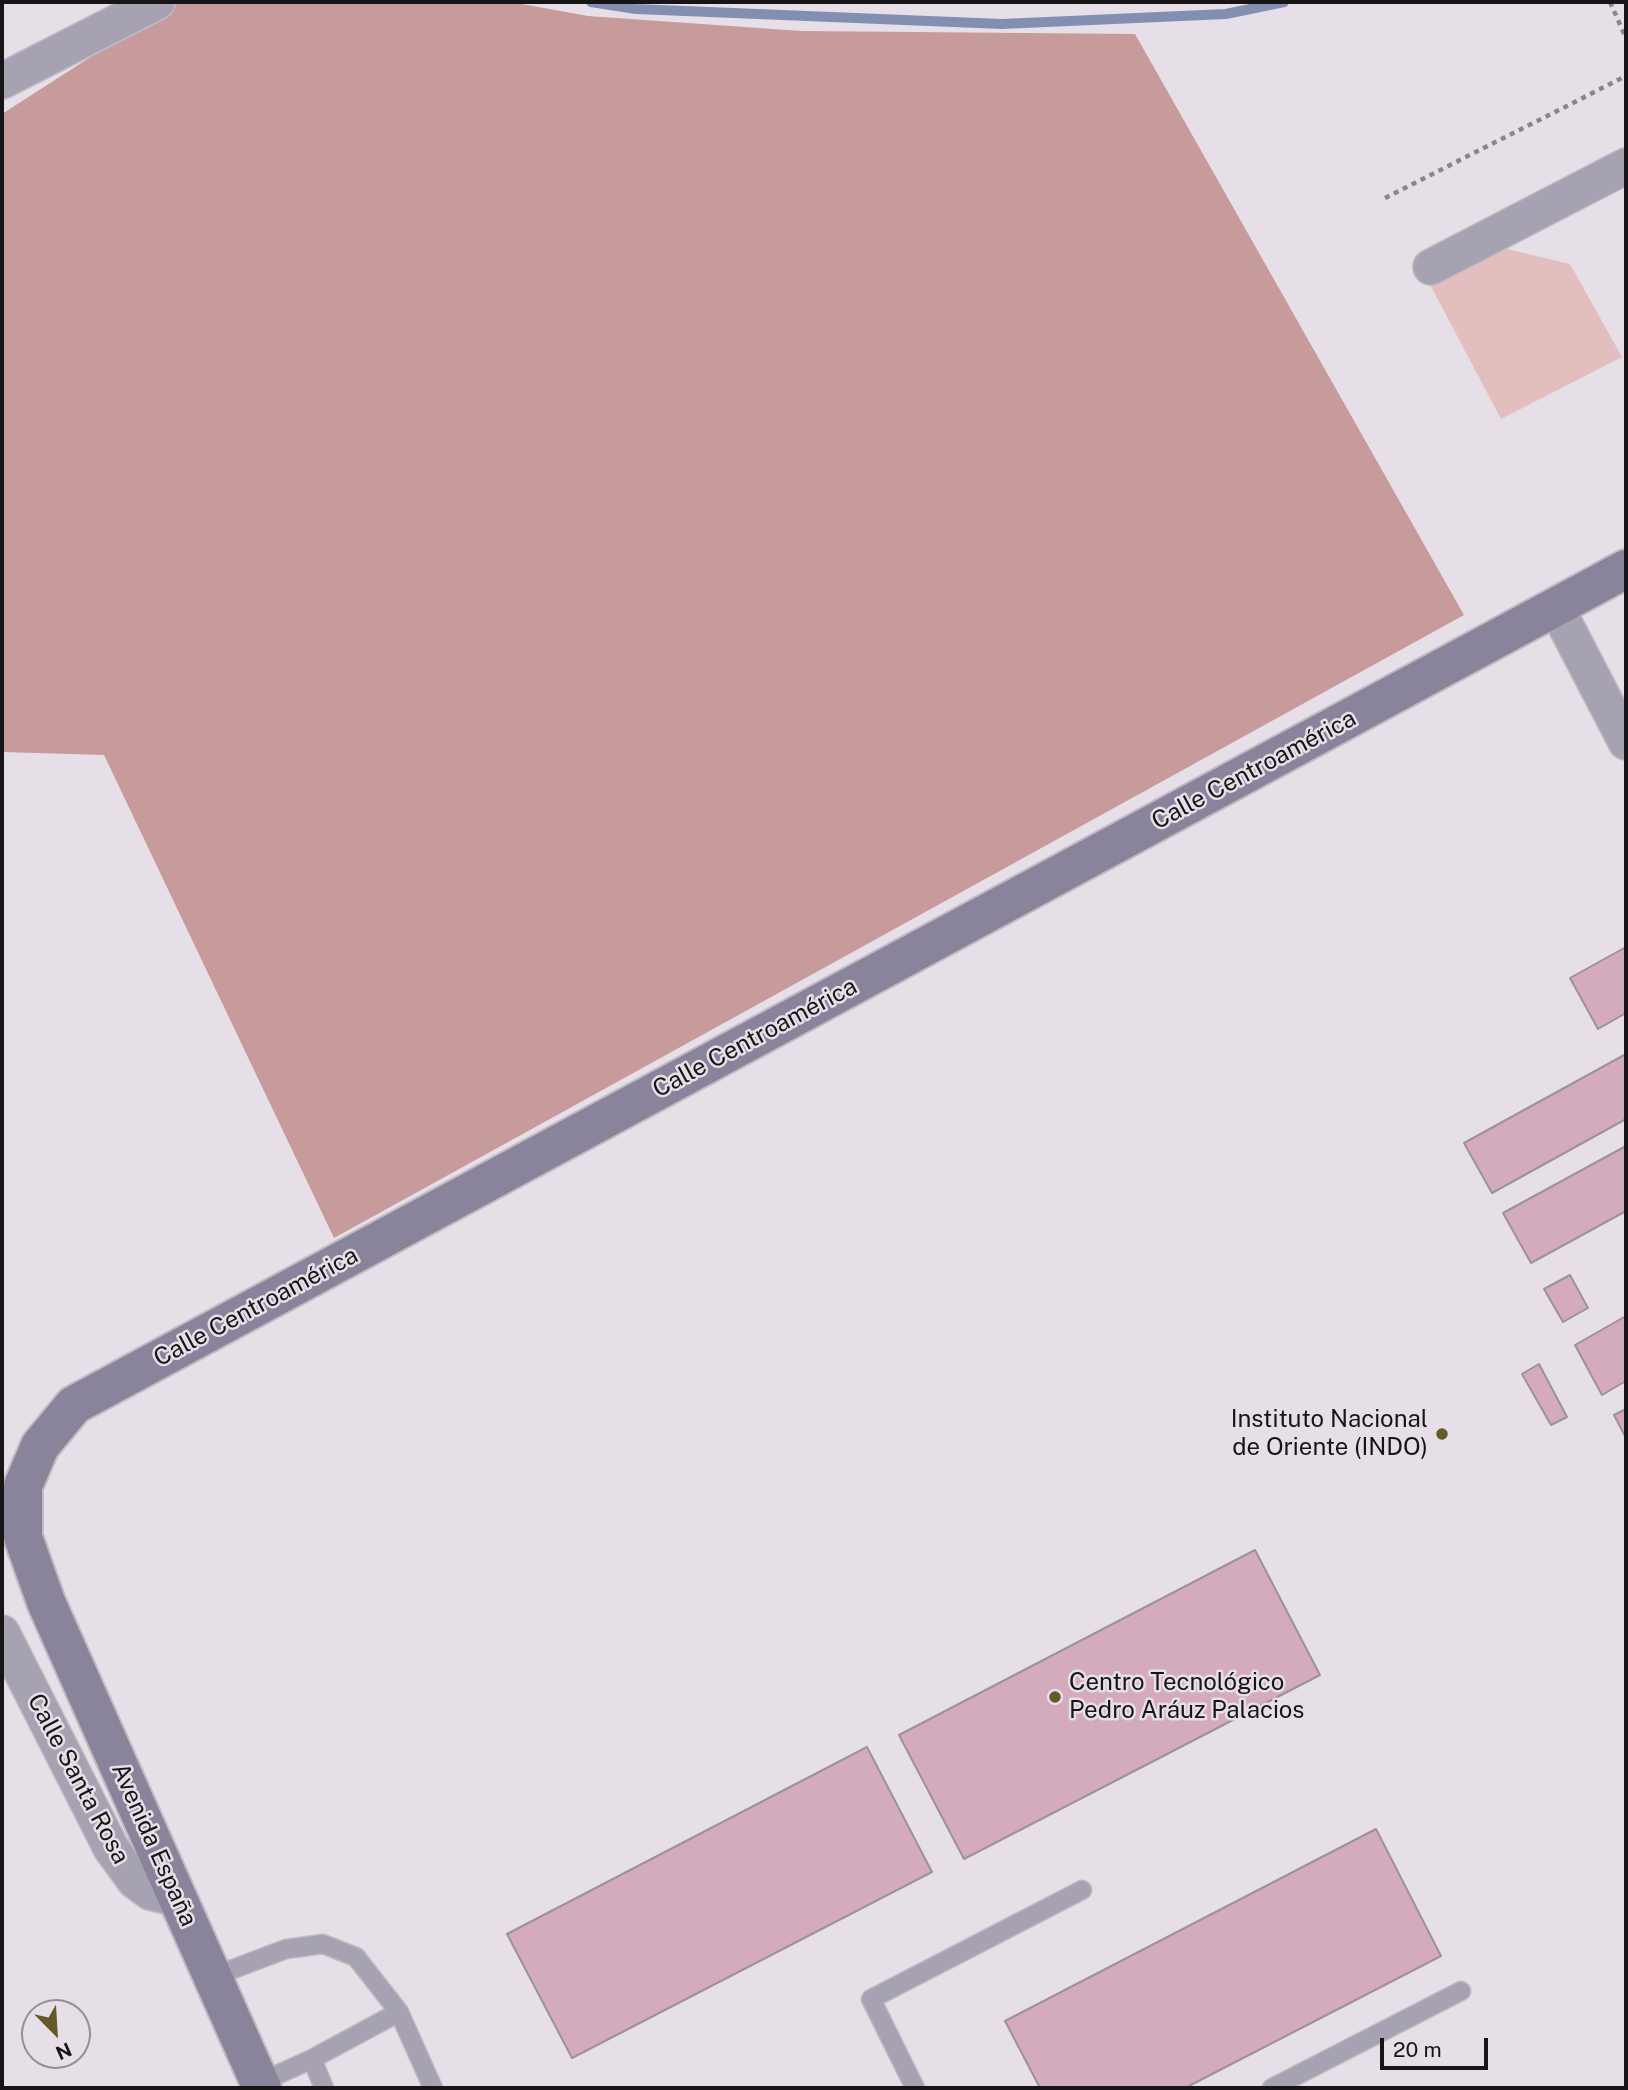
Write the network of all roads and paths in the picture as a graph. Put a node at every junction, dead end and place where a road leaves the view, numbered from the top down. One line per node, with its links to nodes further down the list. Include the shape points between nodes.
1 (157, 2): 5 (street)
2 (1610, 2): 3 (path)
3 (1626, 38)
4 (1626, 76): 7 (path)
5 (2, 81)
6 (1626, 166): 8 (street)
7 (1385, 198)
8 (1431, 267)
9 (1626, 569): 10 (main road, Calle Centroamérica)
10 (1556, 607): 11 (street); 12 (main road, Calle Centroamérica, via 74,1405 40,1446 23,1486 23,1537)
11 (1626, 742)
12 (46, 1602): 15 (main road, Avenida España)
13 (2, 1633): 15 (street, Calle Santa Rosa, via 111,1848 135,1881 150,1892)
14 (1082, 1890): 23 (lane, via 871,1999)
15 (178, 1899): 16 (main road, Avenida España)
16 (212, 1977): 18 (lane, via 286,1950 323,1944 356,1957); 20 (main road, Avenida España)
17 (1461, 1991): 24 (lane)
18 (400, 2012): 19 (lane); 22 (lane)
19 (312, 2059): 20 (lane); 21 (lane)
20 (261, 2085)
21 (324, 2088)
22 (433, 2088)
23 (915, 2088)
24 (1272, 2088)

